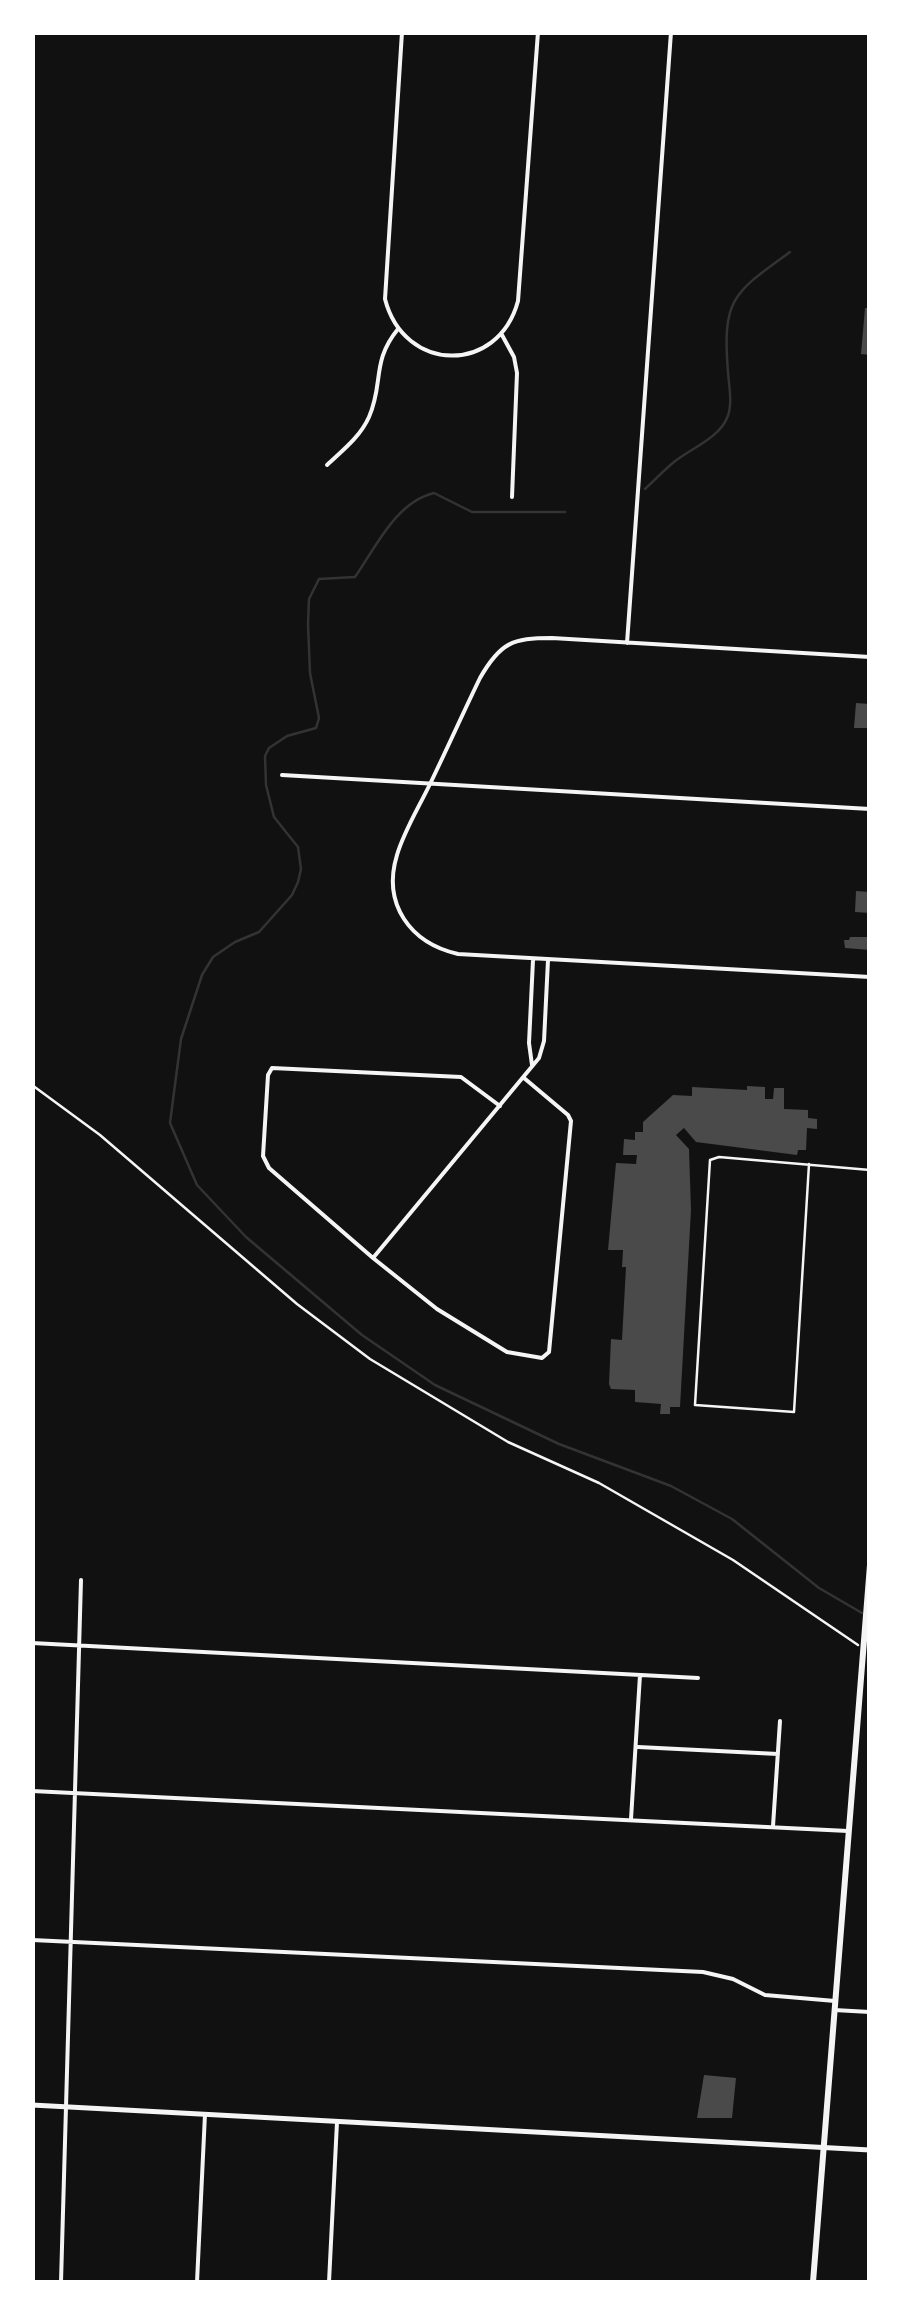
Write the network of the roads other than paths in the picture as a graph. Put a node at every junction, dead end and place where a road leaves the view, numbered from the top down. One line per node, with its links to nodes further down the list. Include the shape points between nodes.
1 (402, 32): 4 (street, via 384,286)
2 (538, 32): 5 (street, via 521,282 515,314)
3 (670, 32): 8 (street)
4 (398, 328): 5 (street, via 420,348 452,356); 6 (street, via 382,352 368,421)
5 (501, 335): 7 (street, via 517,374)
6 (328, 465)
7 (512, 497)
8 (627, 642): 9 (street); 11 (street, via 530,638 501,648)
9 (870, 656)
10 (282, 776): 11 (street)
11 (430, 784): 12 (street); 13 (street, via 396,858 394,891 403,920 418,937 448,952)
12 (870, 809)
13 (534, 959): 14 (street); 16 (street)
14 (548, 960): 15 (street); 16 (street, via 544,1041)
15 (870, 977)
16 (532, 1065): 17 (street)
17 (524, 1078): 18 (street); 21 (street, via 570,1121 546,1356 507,1352)
18 (500, 1106): 21 (street); 21 (street, via 461,1077 270,1070 264,1162)
19 (809, 1164): 19 (lane, via 710,1160 695,1404 794,1412); 20 (lane)
20 (870, 1170)
21 (373, 1258)
22 (870, 1565): 35 (main road)
23 (81, 1580): 25 (street)
24 (32, 1643): 25 (street)
25 (79, 1646): 26 (street); 32 (street)
26 (640, 1675): 27 (street); 29 (street)
27 (698, 1678)
28 (780, 1720): 30 (street)
29 (636, 1746): 30 (street); 33 (street)
30 (778, 1754): 34 (street)
31 (32, 1791): 32 (street)
32 (76, 1792): 33 (street); 37 (street)
33 (631, 1819): 34 (street)
34 (773, 1827): 35 (street)
35 (848, 1832): 38 (main road)
36 (32, 1940): 37 (street)
37 (72, 1942): 38 (street, via 704,1972 765,1995); 42 (street)
38 (835, 2001): 39 (main road)
39 (834, 2010): 40 (street); 45 (main road)
40 (870, 2012)
41 (32, 2105): 42 (main road)
42 (67, 2107): 43 (main road); 47 (street)
43 (205, 2114): 44 (main road); 48 (street)
44 (337, 2121): 45 (main road); 49 (street)
45 (823, 2148): 46 (main road); 50 (main road)
46 (870, 2150)
47 (61, 2282)
48 (196, 2282)
49 (329, 2282)
50 (813, 2282)

